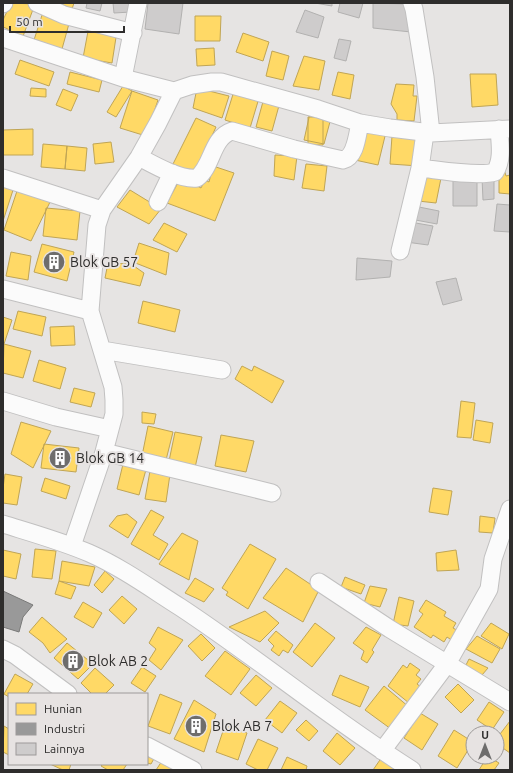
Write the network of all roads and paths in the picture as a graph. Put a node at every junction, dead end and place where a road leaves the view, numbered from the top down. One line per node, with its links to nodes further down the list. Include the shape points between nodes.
1 (37, 3): 4 (street, via 64,15)
2 (138, 3): 4 (street)
3 (412, 3): 10 (street, via 422,61)
4 (133, 33): 6 (street)
5 (3, 38): 6 (street)
6 (123, 78): 7 (street)
7 (174, 91): 8 (street, via 192,85 221,82); 11 (street)
8 (360, 123): 10 (street); 13 (street, via 352,154 347,159 301,150 232,131 220,138 203,172 197,178)
9 (505, 129): 10 (street); 12 (street, via 500,163 495,172 470,173)
10 (428, 133): 12 (street)
11 (139, 157): 13 (street); 16 (street)
12 (420, 168): 17 (street)
13 (172, 173): 15 (street)
14 (3, 178): 16 (street)
15 (158, 202)
16 (102, 210): 19 (street, via 95,241)
17 (400, 251)
18 (3, 289): 19 (street)
19 (90, 311): 20 (street)
20 (102, 350): 21 (street); 23 (street, via 114,400)
21 (222, 370)
22 (3, 401): 23 (street, via 56,418)
23 (110, 429): 24 (street)
24 (104, 452): 25 (street); 28 (street)
25 (272, 494)
26 (510, 509): 31 (street, via 493,559 489,589)
27 (3, 524): 28 (street)
28 (72, 546): 35 (street, via 130,574 150,587 222,635)
29 (319, 582): 31 (street)
30 (3, 649): 32 (street)
31 (447, 664): 33 (street); 35 (street)
32 (67, 693)
33 (510, 702)
34 (148, 747): 36 (street)
35 (382, 751): 37 (street)
36 (193, 770)
37 (412, 770)

